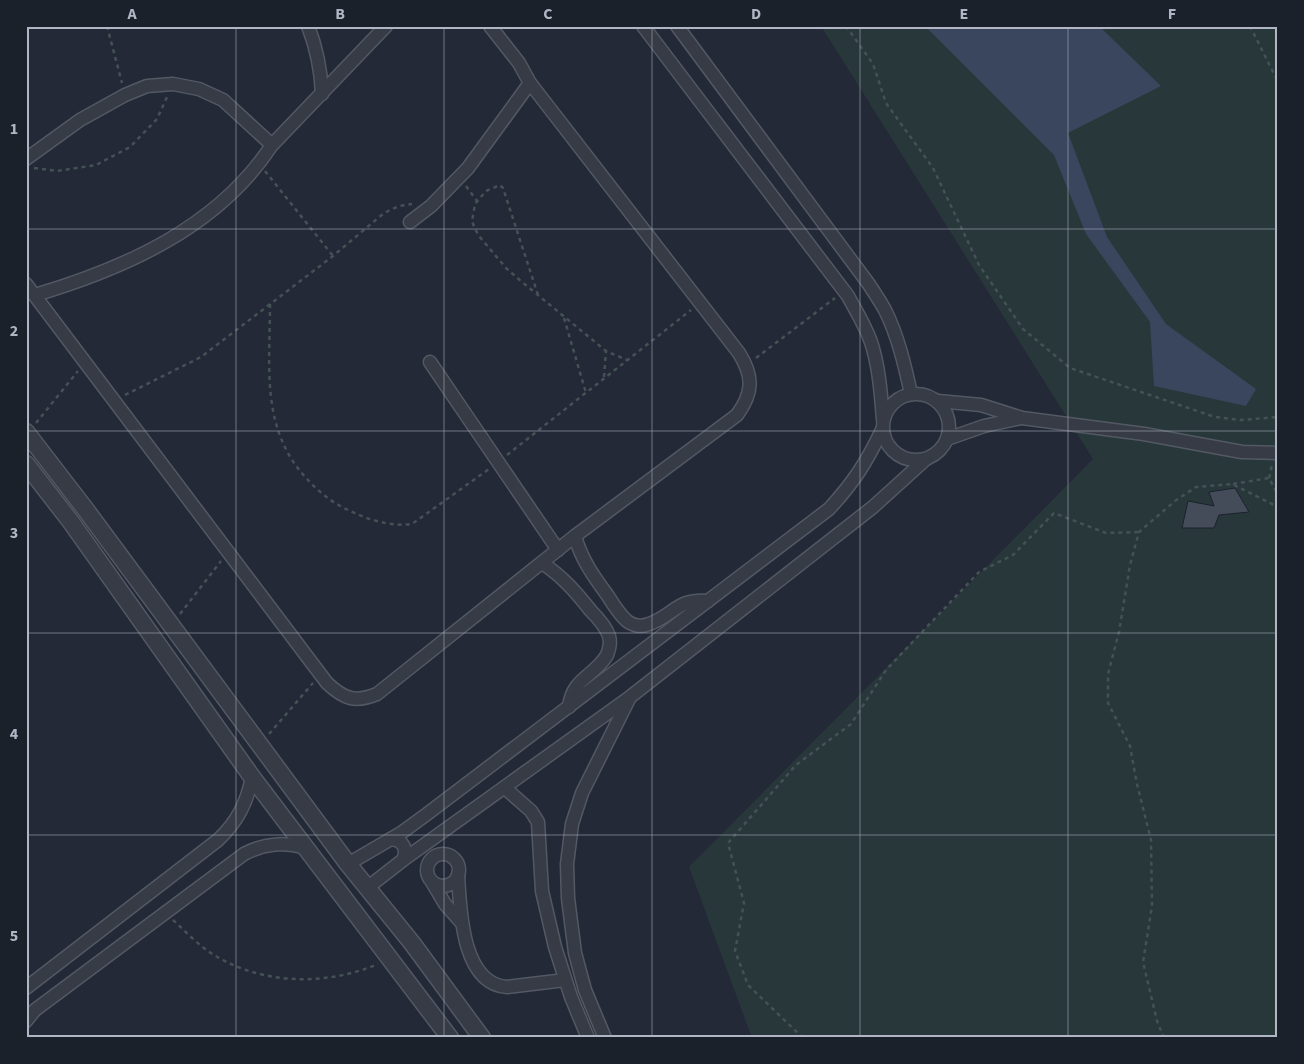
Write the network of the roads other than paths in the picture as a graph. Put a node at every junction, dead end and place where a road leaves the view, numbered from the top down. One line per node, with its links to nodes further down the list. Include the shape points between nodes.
1 (308, 26): 7 (street, via 321,70)
2 (386, 26): 7 (street)
3 (490, 26): 6 (street)
4 (643, 26): 17 (street, via 844,291 861,319 877,370)
5 (677, 26): 14 (street, via 868,283 895,336)
6 (530, 83): 10 (street, via 468,168 431,206); 25 (street, via 700,303 746,365 750,378 749,391 736,415)
7 (322, 94): 8 (street)
8 (272, 145): 9 (street, via 223,100 199,89 173,84 147,86 125,95 80,120); 12 (street, via 245,182 180,234 106,271)
9 (26, 159)
10 (410, 222)
11 (26, 284): 12 (street)
12 (35, 295): 27 (street, via 320,674 338,693 352,699 377,694)
13 (430, 362): 26 (street)
14 (911, 394): 15 (street, via 925,395); 17 (street, via 893,402 886,410)
15 (938, 402): 16 (street, via 981,405); 19 (street, via 948,419)
16 (1022, 418): 19 (street, via 984,426); 20 (street, via 1144,434 1242,452)
17 (882, 425): 21 (street, via 885,439 897,455 906,459); 30 (street, via 868,459 829,509)
18 (31, 428): 23 (street)
19 (947, 439): 21 (street)
20 (1278, 453)
21 (926, 459): 33 (street, via 873,507)
22 (26, 464): 24 (street)
23 (86, 510): 24 (street); 42 (street)
24 (71, 522): 35 (street)
25 (576, 536): 26 (street); 28 (street, via 578,548)
26 (558, 550): 27 (street)
27 (542, 563): 29 (street)
28 (589, 569): 29 (street, via 584,582); 31 (street)
29 (570, 585): 32 (street)
30 (708, 601): 31 (street, via 681,605 654,622 641,626 627,621); 34 (street)
31 (615, 606): 32 (street, via 604,610)
32 (600, 620): 34 (street, via 609,636 610,646 606,655 575,687)
33 (630, 697): 36 (street); 48 (street, via 582,793 572,824 567,864)
34 (569, 706): 37 (street)
35 (252, 777): 40 (street); 52 (street, via 241,813 218,840)
36 (505, 788): 39 (street); 50 (street, via 538,822 542,891)
37 (414, 823): 38 (street); 39 (street, via 422,834)
38 (391, 839): 41 (street, via 404,845); 42 (street)
39 (432, 840): 41 (street)
40 (306, 848): 49 (street); 53 (street, via 278,844 252,850 35,1010)
41 (403, 860): 45 (street)
42 (348, 864): 45 (street)
43 (458, 874): 44 (street, via 448,886); 44 (street, via 459,867 451,856 438,855 432,858 426,870); 46 (street)
44 (432, 882): 46 (street)
45 (367, 888): 47 (street)
46 (461, 922): 51 (street, via 478,970 490,983 507,987)
47 (412, 942): 49 (street); 55 (street)
48 (575, 953): 50 (street); 57 (street, via 585,990)
49 (391, 958): 54 (street)
50 (559, 958): 51 (street)
51 (565, 980): 56 (street)
52 (26, 988)
53 (26, 1021)
54 (450, 1038)
55 (482, 1038)
56 (588, 1038)
57 (605, 1038)

